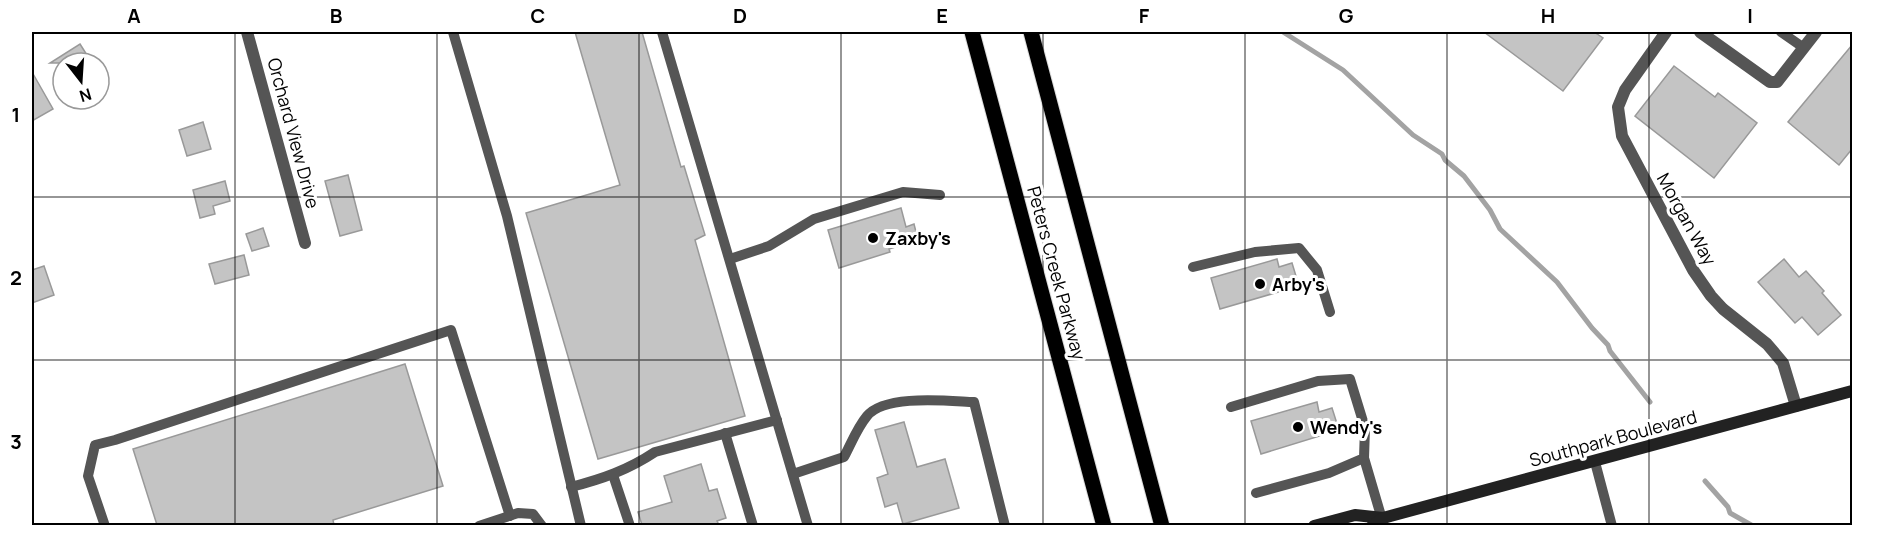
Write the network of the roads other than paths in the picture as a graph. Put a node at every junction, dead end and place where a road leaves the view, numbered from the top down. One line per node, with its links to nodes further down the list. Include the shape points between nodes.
1 (247, 32): 12 (street, Orchard View Drive)
2 (453, 32): 25 (lane, via 507,216)
3 (662, 32): 13 (lane)
4 (972, 32): 37 (main road, Peters Creek Parkway)
5 (1031, 32): 38 (main road, Peters Creek Parkway)
6 (1666, 32): 17 (street, Morgan Way, via 1625,90 1618,107 1622,136 1693,270 1723,309 1767,344 1783,363)
7 (1782, 32): 10 (lane)
8 (1816, 32): 10 (street)
9 (1705, 33): 10 (street, via 1770,82 1777,82)
10 (1804, 48)
11 (940, 195): 13 (lane, via 903,192 814,219 769,246)
12 (305, 243)
13 (729, 259): 19 (lane)
14 (1193, 267): 15 (lane, via 1255,252 1299,248 1317,270)
15 (1330, 312)
16 (1852, 391): 17 (street, Southpark Boulevard)
17 (1796, 406): 22 (street, Southpark Boulevard)
18 (1231, 407): 21 (lane, via 1318,381 1350,379 1365,428)
19 (777, 420): 20 (lane); 23 (lane)
20 (725, 433): 24 (lane, via 655,452); 34 (lane)
21 (1364, 458): 26 (lane, via 1329,473); 28 (lane)
22 (1595, 462): 28 (street, Southpark Boulevard); 41 (lane)
23 (793, 474): 35 (lane); 36 (lane, via 844,457 868,415 888,404 915,400 974,402)
24 (613, 475): 25 (lane); 33 (lane)
25 (571, 487): 32 (lane)
26 (1256, 493)
27 (510, 516): 29 (lane, via 452,330 95,445 88,476); 30 (lane); 31 (lane, via 533,514)
28 (1384, 522): 39 (street, Southpark Boulevard, via 1355,515); 40 (street, Southpark Boulevard)
29 (105, 525)
30 (479, 525)
31 (542, 525)
32 (581, 525)
33 (630, 525)
34 (753, 525)
35 (808, 525)
36 (1005, 525)
37 (1104, 525)
38 (1162, 525)
39 (1314, 525)
40 (1372, 525)
41 (1612, 525)

